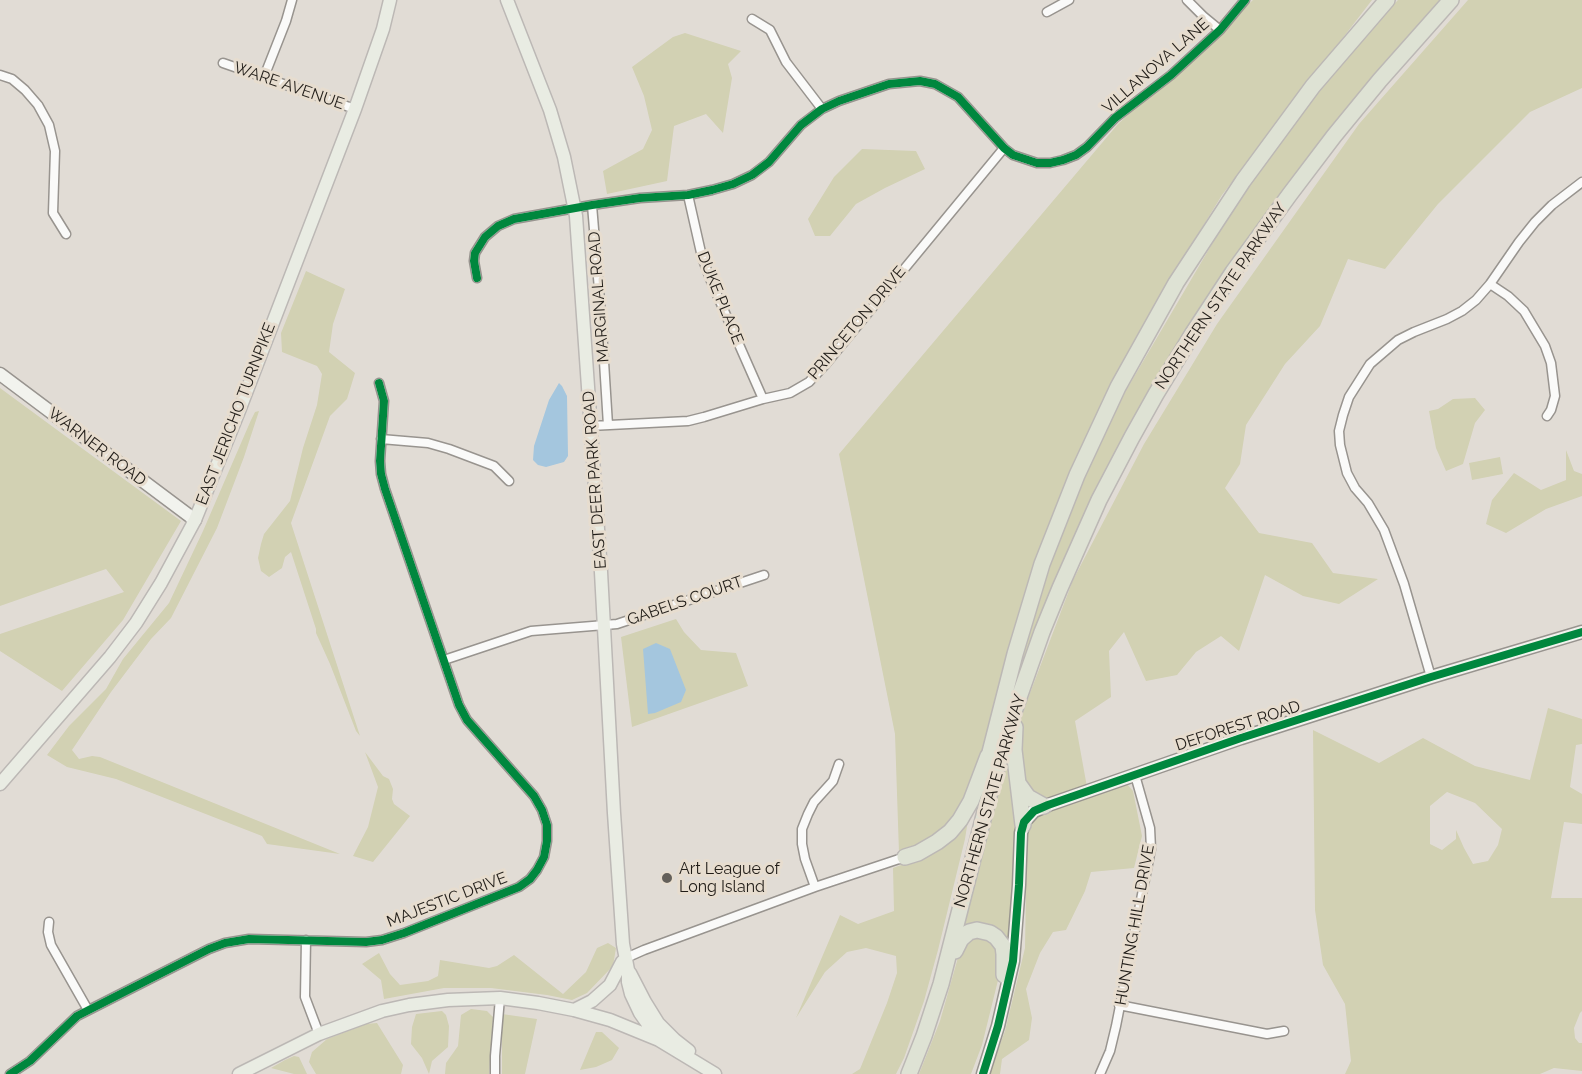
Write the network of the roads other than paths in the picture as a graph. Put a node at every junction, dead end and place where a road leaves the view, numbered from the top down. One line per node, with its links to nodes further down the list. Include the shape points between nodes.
1 (292, 0): 14 (street)
2 (390, 0): 15 (main road, EAST JERICHO TURNPIKE)
3 (507, 0): 21 (main road, EAST DEER PARK ROAD, via 550,110)
4 (1069, 0): 9 (street)
5 (1187, 0): 11 (street)
6 (1245, 0): 11 (street, VILLANOVA LANE)
7 (1387, 0): 40 (highway, NORTHERN STATE PARKWAY, via 1313,86 1242,181 1176,283 1118,387 1042,564)
8 (1451, 0): 37 (highway, NORTHERN STATE PARKWAY, via 1314,162 1202,319 1155,394 1099,500)
9 (1047, 12)
10 (752, 19): 16 (street, via 770,30 786,62)
11 (1220, 30): 17 (street, VILLANOVA LANE, via 1115,117 1076,155 1036,163)
12 (223, 63): 14 (street, WARE AVENUE)
13 (0, 75): 22 (street, via 24,90 49,124 55,151 53,213)
14 (264, 77): 15 (street, WARE AVENUE)
15 (355, 109): 33 (main road, EAST JERICHO TURNPIKE)
16 (822, 109): 17 (street, VILLANOVA LANE, via 889,84 935,84 958,97); 19 (street, VILLANOVA LANE, via 752,175)
17 (1004, 148): 27 (street, PRINCETON DRIVE, via 817,373 790,393)
18 (1582, 182): 24 (street, via 1535,222)
19 (688, 195): 20 (street, VILLANOVA LANE); 27 (street, DUKE PLACE, via 702,257)
20 (592, 205): 21 (street, VILLANOVA LANE); 29 (street, MARGINAL ROAD)
21 (575, 208): 23 (street, VILLANOVA LANE, via 514,219 498,226 475,253); 30 (main road, EAST DEER PARK ROAD)
22 (66, 234)
23 (477, 278)
24 (1490, 284): 28 (street, via 1524,311 1545,346 1555,396); 39 (street, via 1462,311 1398,340 1370,364 1349,397 1339,431 1347,473 1377,517 1392,549)
25 (0, 374): 33 (street, WARNER ROAD)
26 (379, 383): 31 (street, MAJESTIC DRIVE, via 384,401)
27 (763, 399): 29 (street, PRINCETON DRIVE, via 688,421)
28 (1547, 416)
29 (608, 425): 30 (street, PRINCETON DRIVE)
30 (591, 426): 35 (main road, EAST DEER PARK ROAD)
31 (381, 439): 32 (street, via 449,449 494,466); 38 (street, MAJESTIC DRIVE, via 385,489)
32 (509, 481)
33 (195, 520): 44 (main road, EAST JERICHO TURNPIKE, via 136,623)
34 (764, 575): 35 (street, GABELS COURT)
35 (605, 626): 38 (street, GABELS COURT, via 531,631); 52 (main road, EAST DEER PARK ROAD, via 614,813)
36 (1582, 632): 39 (street, DEFOREST ROAD)
37 (1033, 654): 43 (highway, via 1014,729); 56 (highway, NORTHERN STATE PARKWAY, via 990,788)
38 (444, 660): 50 (street, MAJESTIC DRIVE, via 467,720 542,810 547,825 544,857 530,879 519,887 404,933 366,942)
39 (1431, 677): 42 (street, DEFOREST ROAD)
40 (991, 751): 47 (highway, via 960,820 937,842); 68 (highway, NORTHERN STATE PARKWAY, via 932,984)
41 (839, 764): 48 (street, via 833,781 814,802 802,829 805,859)
42 (1135, 775): 45 (street, DEFOREST ROAD); 58 (street, HUNTING HILL DRIVE, via 1150,828 1151,849)
43 (1017, 783): 45 (highway, via 1028,797); 46 (highway)
44 (0, 784)
45 (1044, 806): 46 (street, DEFOREST ROAD)
46 (1023, 825): 51 (street)
47 (905, 857): 48 (street)
48 (815, 887): 52 (street, via 644,950)
49 (49, 922): 59 (street, via 51,945)
50 (306, 940): 59 (street, MAJESTIC DRIVE, via 249,939 225,943); 62 (street, via 305,997)
51 (1014, 942): 53 (street); 71 (street, via 1002,1011)
52 (627, 964): 54 (main road, via 622,962); 63 (main road, EAST DEER PARK ROAD, via 631,994); 67 (main road, EAST DEER PARK ROAD, via 658,1023)
53 (1004, 975): 56 (highway, via 1001,942 990,933 973,931 958,942); 70 (street)
54 (601, 994): 57 (main road, via 571,1002); 60 (main road)
55 (500, 998): 57 (main road); 62 (main road, via 409,1005); 66 (street)
56 (936, 1001): 69 (highway, NORTHERN STATE PARKWAY)
57 (538, 1003): 60 (main road)
58 (1119, 1005): 61 (street, via 1267,1034); 72 (street, HUNTING HILL DRIVE, via 1110,1051)
59 (88, 1010): 64 (street, MAJESTIC DRIVE)
60 (574, 1010): 63 (main road)
61 (1284, 1031)
62 (319, 1034): 65 (main road)
63 (659, 1040): 67 (main road)
64 (10, 1074)
65 (238, 1074)
66 (495, 1074)
67 (715, 1074)
68 (899, 1074)
69 (909, 1074)
70 (975, 1074)
71 (983, 1074)
72 (1100, 1074)

